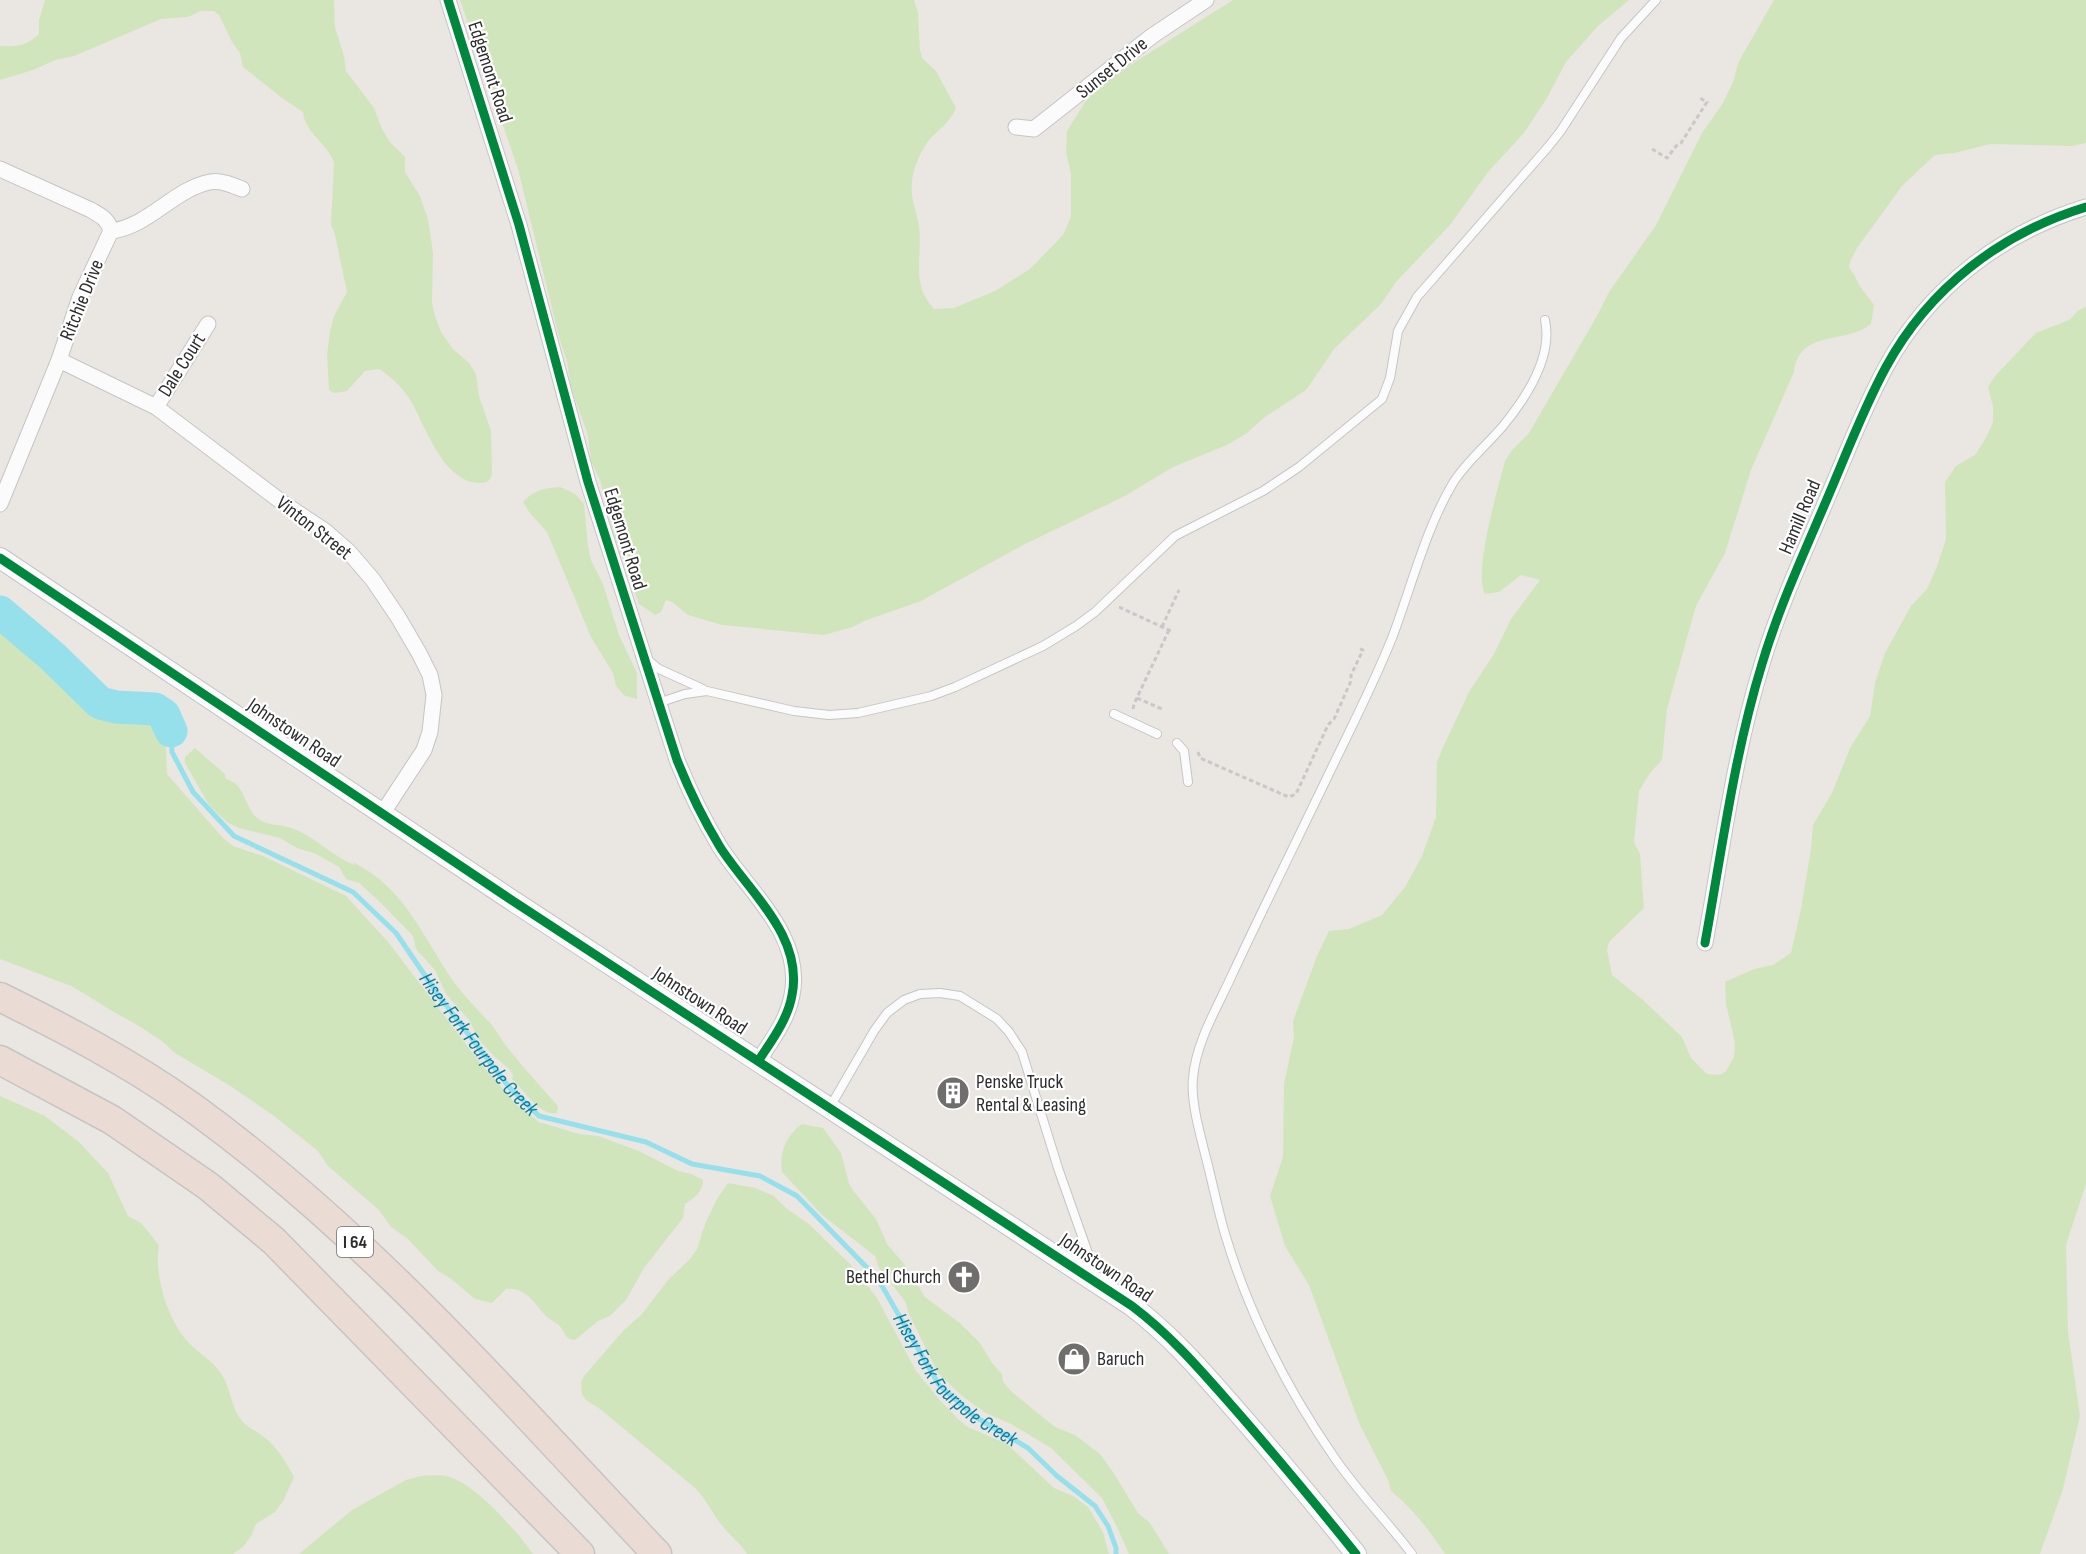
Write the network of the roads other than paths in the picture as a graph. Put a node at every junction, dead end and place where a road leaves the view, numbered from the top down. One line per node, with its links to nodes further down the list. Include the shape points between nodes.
1 (448, 0): 15 (street, Edgemont Road, via 508,188 585,470)
2 (1206, 0): 4 (street, Sunset Drive, via 1152,36 1034,129)
3 (1656, 0): 16 (lane, via 1621,38 1560,132 1417,297 1398,331 1382,399 1299,468 1175,536 1076,626 1043,646 931,696 829,715)
4 (1016, 128)
5 (0, 169): 8 (street, via 91,210 105,218)
6 (242, 189): 8 (street, via 211,182 127,227)
7 (2086, 207): 23 (street, Hamill Road, via 2021,232 1964,272 1911,328 1877,385 1762,663 1740,746)
8 (111, 231): 11 (street, Ritchie Drive, via 80,297)
9 (1545, 320): 32 (lane, via 1546,345 1524,396 1453,484 1437,516 1392,638 1209,1024 1192,1080 1222,1223 1264,1338 1333,1456)
10 (208, 324): 12 (street, Dale Court)
11 (59, 360): 12 (street, Vinton Street); 13 (street, Ritchie Drive)
12 (156, 407): 22 (street, Vinton Street, via 349,552 373,580 419,653 434,695 430,732 424,750)
13 (0, 504)
14 (0, 558): 22 (street, Johnstown Road)
15 (643, 655): 16 (lane, via 659,669); 17 (street, Edgemont Road)
16 (707, 691): 17 (lane)
17 (658, 703): 26 (street, Edgemont Road, via 677,760 703,818 789,949 792,994 779,1027)
18 (1114, 714): 19 (lane)
19 (1157, 734)
20 (1177, 743): 21 (lane, via 1184,752)
21 (1188, 782)
22 (382, 814): 26 (street, Johnstown Road)
23 (1705, 943)
24 (0, 997): 30 (highway, I 64, via 140,1072 225,1131 299,1191 384,1269)
25 (0, 1060): 29 (highway, via 112,1120 208,1186 274,1241)
26 (759, 1060): 27 (street, Johnstown Road)
27 (830, 1107): 28 (street, Johnstown Road); 28 (lane, via 874,1031 887,1013 904,1000 920,994 960,996 998,1019 1022,1052 1089,1256)
28 (1087, 1275): 31 (street, Johnstown Road, via 1167,1334)
29 (580, 1554)
30 (657, 1554)
31 (1356, 1554)
32 (1412, 1554)

